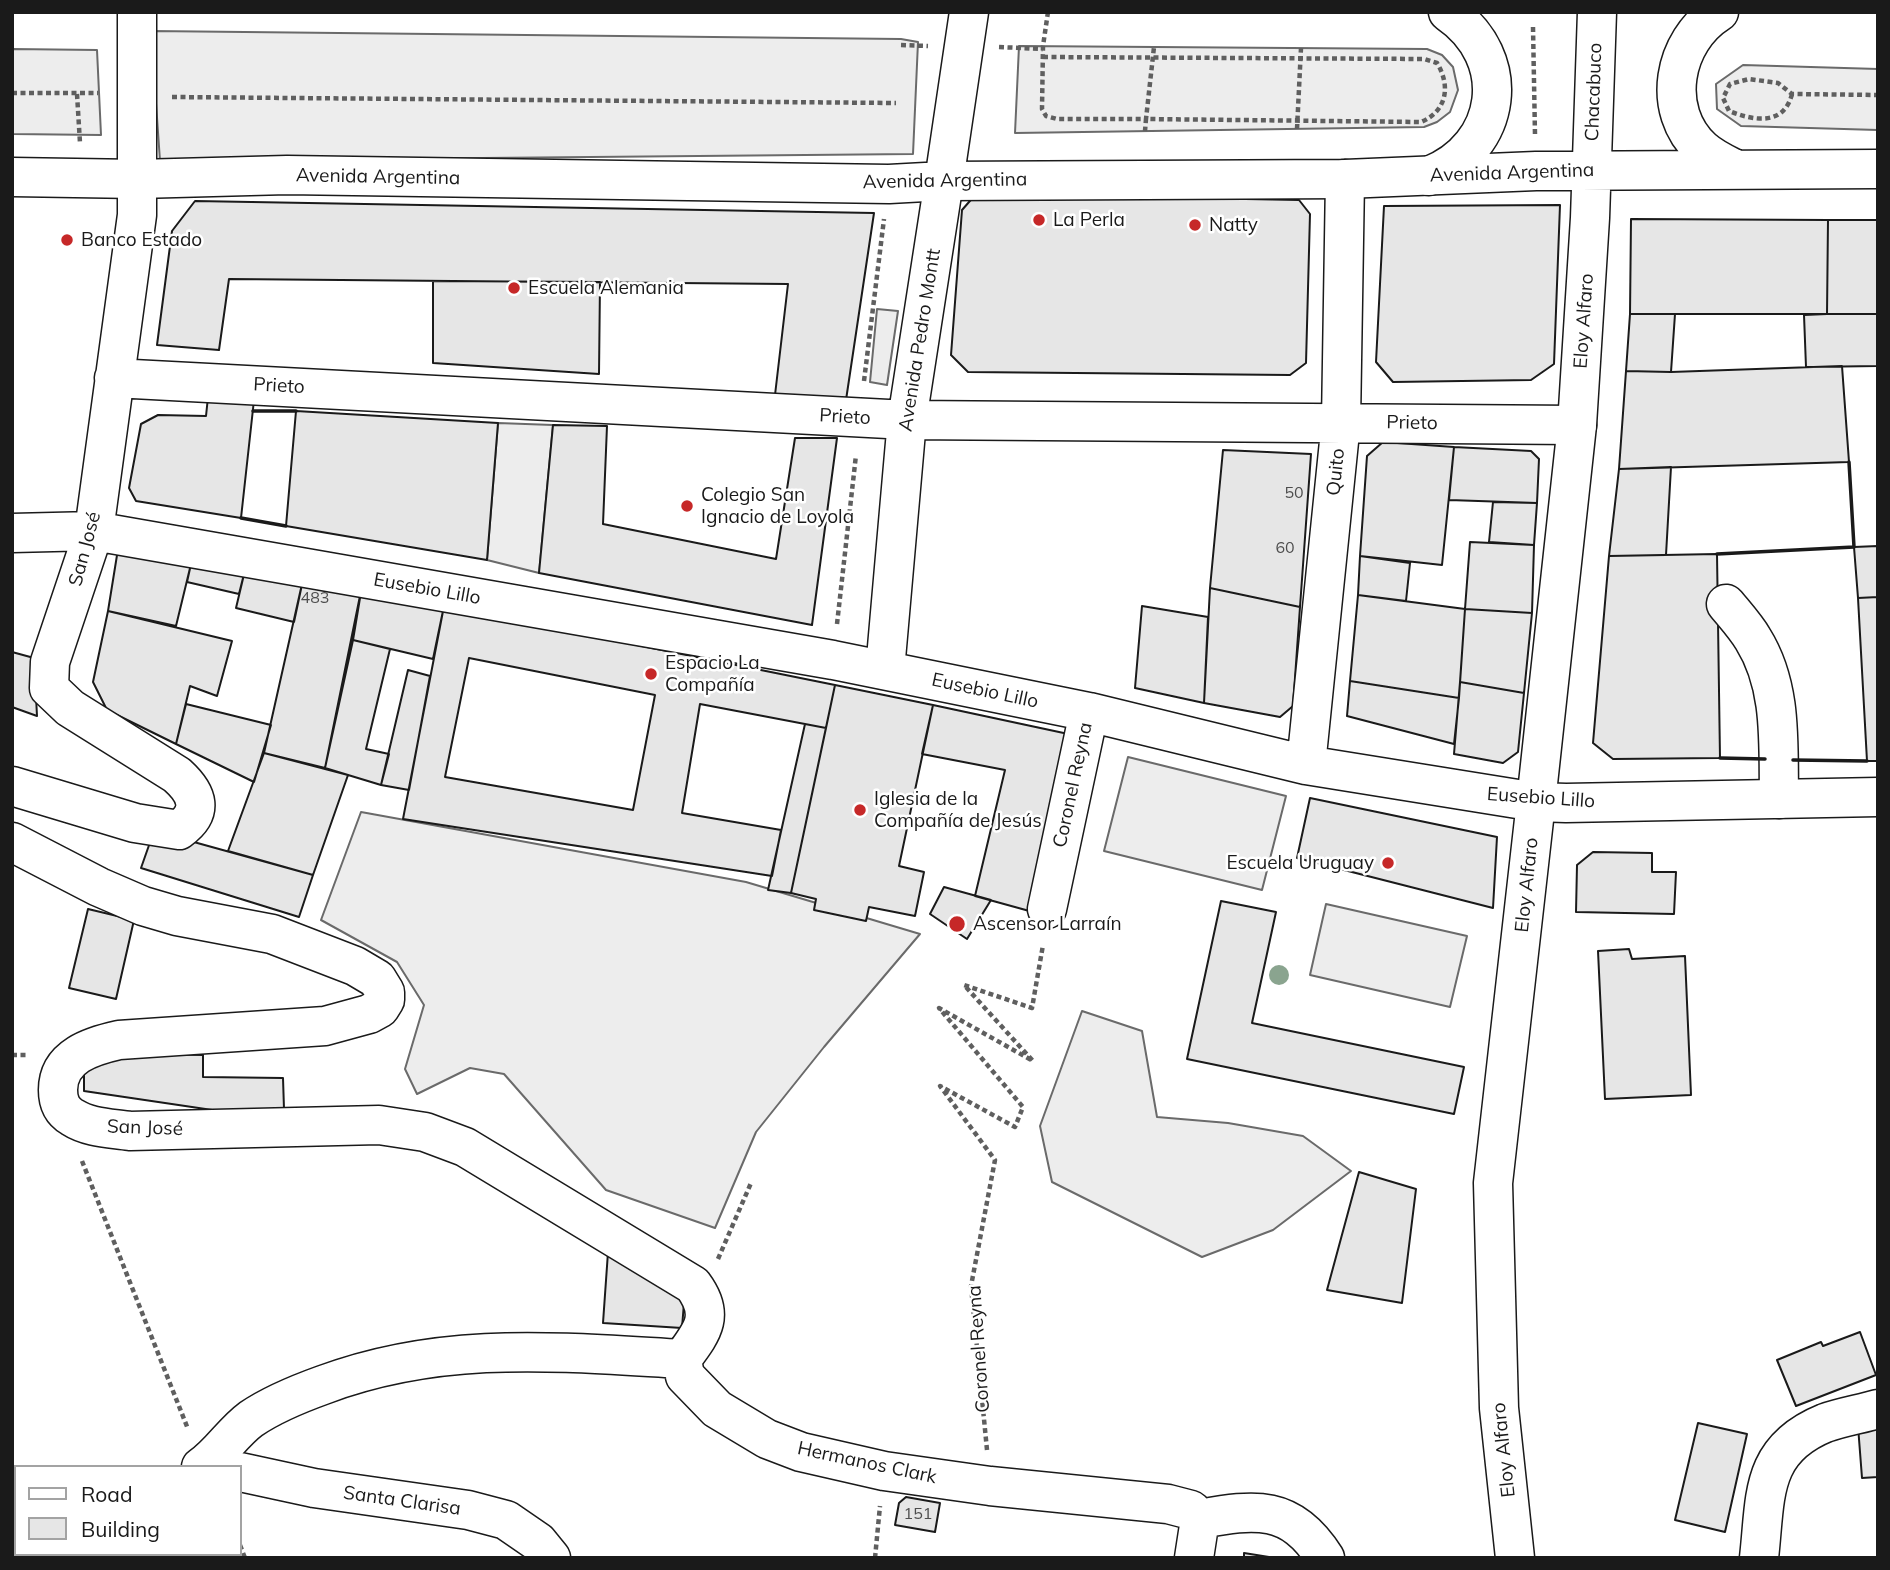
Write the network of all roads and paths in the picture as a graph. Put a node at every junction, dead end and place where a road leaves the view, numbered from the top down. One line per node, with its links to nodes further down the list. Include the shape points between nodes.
1 (137, 12): 31 (street, San José)
2 (970, 12): 33 (street, Avenida Pedro Montt)
3 (1048, 12): 10 (path)
4 (1448, 12): 28 (street, via 1464,24 1485,54 1492,80 1490,108 1475,143 1447,169)
5 (1597, 12): 27 (street, Chacabuco)
6 (1719, 12): 25 (street, via 1690,40 1677,74 1676,94 1688,132 1717,161)
7 (1533, 27): 24 (path)
8 (1154, 47): 11 (path)
9 (1301, 48): 12 (path)
10 (1043, 57): 11 (path); 20 (path, via 1042,109 1046,116)
11 (1152, 57): 12 (path); 20 (path)
12 (1300, 59): 21 (path); 21 (path, via 1424,59 1437,63 1445,75 1443,104 1433,117 1421,122)
13 (12, 93): 15 (path)
14 (98, 93): 15 (path)
15 (77, 94): 30 (path)
16 (1792, 94): 16 (path, via 1778,83 1749,79 1730,84 1723,98 1729,111 1745,118 1775,118 1789,108); 17 (path)
17 (1878, 95)
18 (165, 96): 19 (path)
19 (896, 103)
20 (1146, 119): 21 (path); 23 (path)
21 (1297, 121): 22 (path)
22 (1297, 129)
23 (1145, 131)
24 (1536, 146)
25 (1735, 169): 26 (street, Avenida Argentina); 27 (street, Avenida Argentina)
26 (1878, 169)
27 (1590, 171): 28 (street, Avenida Argentina); 37 (street, Eloy Alfaro)
28 (1429, 176): 32 (street, Avenida Argentina)
29 (12, 177): 30 (street, Avenida Argentina)
30 (82, 178): 31 (street, Avenida Argentina)
31 (138, 179): 33 (street, Avenida Argentina, via 287,175 889,184); 34 (street, San José)
32 (1345, 179): 33 (street, Avenida Argentina); 36 (street, Quito)
33 (944, 181): 35 (street, Avenida Pedro Montt)
34 (114, 378): 35 (street, Prieto); 38 (street, San José)
35 (907, 420): 36 (street, Prieto); 41 (street, Avenida Pedro Montt)
36 (1341, 422): 37 (street, Prieto); 43 (street, Quito)
37 (1577, 425): 47 (street, Eloy Alfaro)
38 (94, 531): 39 (street, Eusebio Lillo); 41 (street, Eusebio Lillo); 44 (street, San José, via 50,662 49,688 70,708 183,780 196,807 192,821 179,830 135,823)
39 (12, 533)
40 (1726, 604): 46 (street, via 1754,639 1772,682 1779,713)
41 (886, 670): 42 (street, Eusebio Lillo)
42 (1089, 712): 43 (street, Eusebio Lillo); 49 (street, Coronel Reyna)
43 (1306, 765): 47 (street, Eusebio Lillo)
44 (12, 786)
45 (1878, 797): 46 (street, Eusebio Lillo)
46 (1779, 799): 47 (street, Eusebio Lillo)
47 (1536, 802): 64 (street, Eloy Alfaro, via 1493,1183 1499,1408)
48 (12, 842): 50 (street, San José, via 142,906 272,934 355,965 377,979 385,992 380,1008 325,1026 119,1040 94,1046 75,1056 58,1084 58,1101 69,1116)
49 (1047, 909): 58 (path, Coronel Reyna, via 1032,1008 964,985 1033,1061 939,1008 1023,1107 1015,1127 940,1086 995,1160 971,1286)
50 (90, 1126): 52 (street, San José, via 130,1131 379,1125 425,1132 477,1154 693,1285); 55 (path, via 81,1163 192,1440)
51 (751, 1183): 52 (path)
52 (702, 1297): 53 (street, via 706,1314 701,1333)
53 (682, 1359): 55 (street, via 521,1350 428,1357 354,1373 292,1396 251,1419 233,1434); 57 (street, Hermanos Clark, via 685,1376 701,1395 743,1426 801,1452)
54 (1878, 1409): 65 (street, via 1825,1423 1788,1445 1768,1483)
55 (218, 1465)
56 (242, 1471): 60 (street, Santa Clarisa, via 314,1488 468,1510 506,1520 538,1542)
57 (884, 1471): 58 (street, Hermanos Clark); 61 (path)
58 (990, 1486): 59 (street, Hermanos Clark, via 1168,1504 1191,1510)
59 (1199, 1519): 62 (street); 63 (street, via 1265,1512 1304,1530)
60 (551, 1558)
61 (875, 1558)
62 (1194, 1558)
63 (1325, 1558)
64 (1515, 1558)
65 (1759, 1558)

